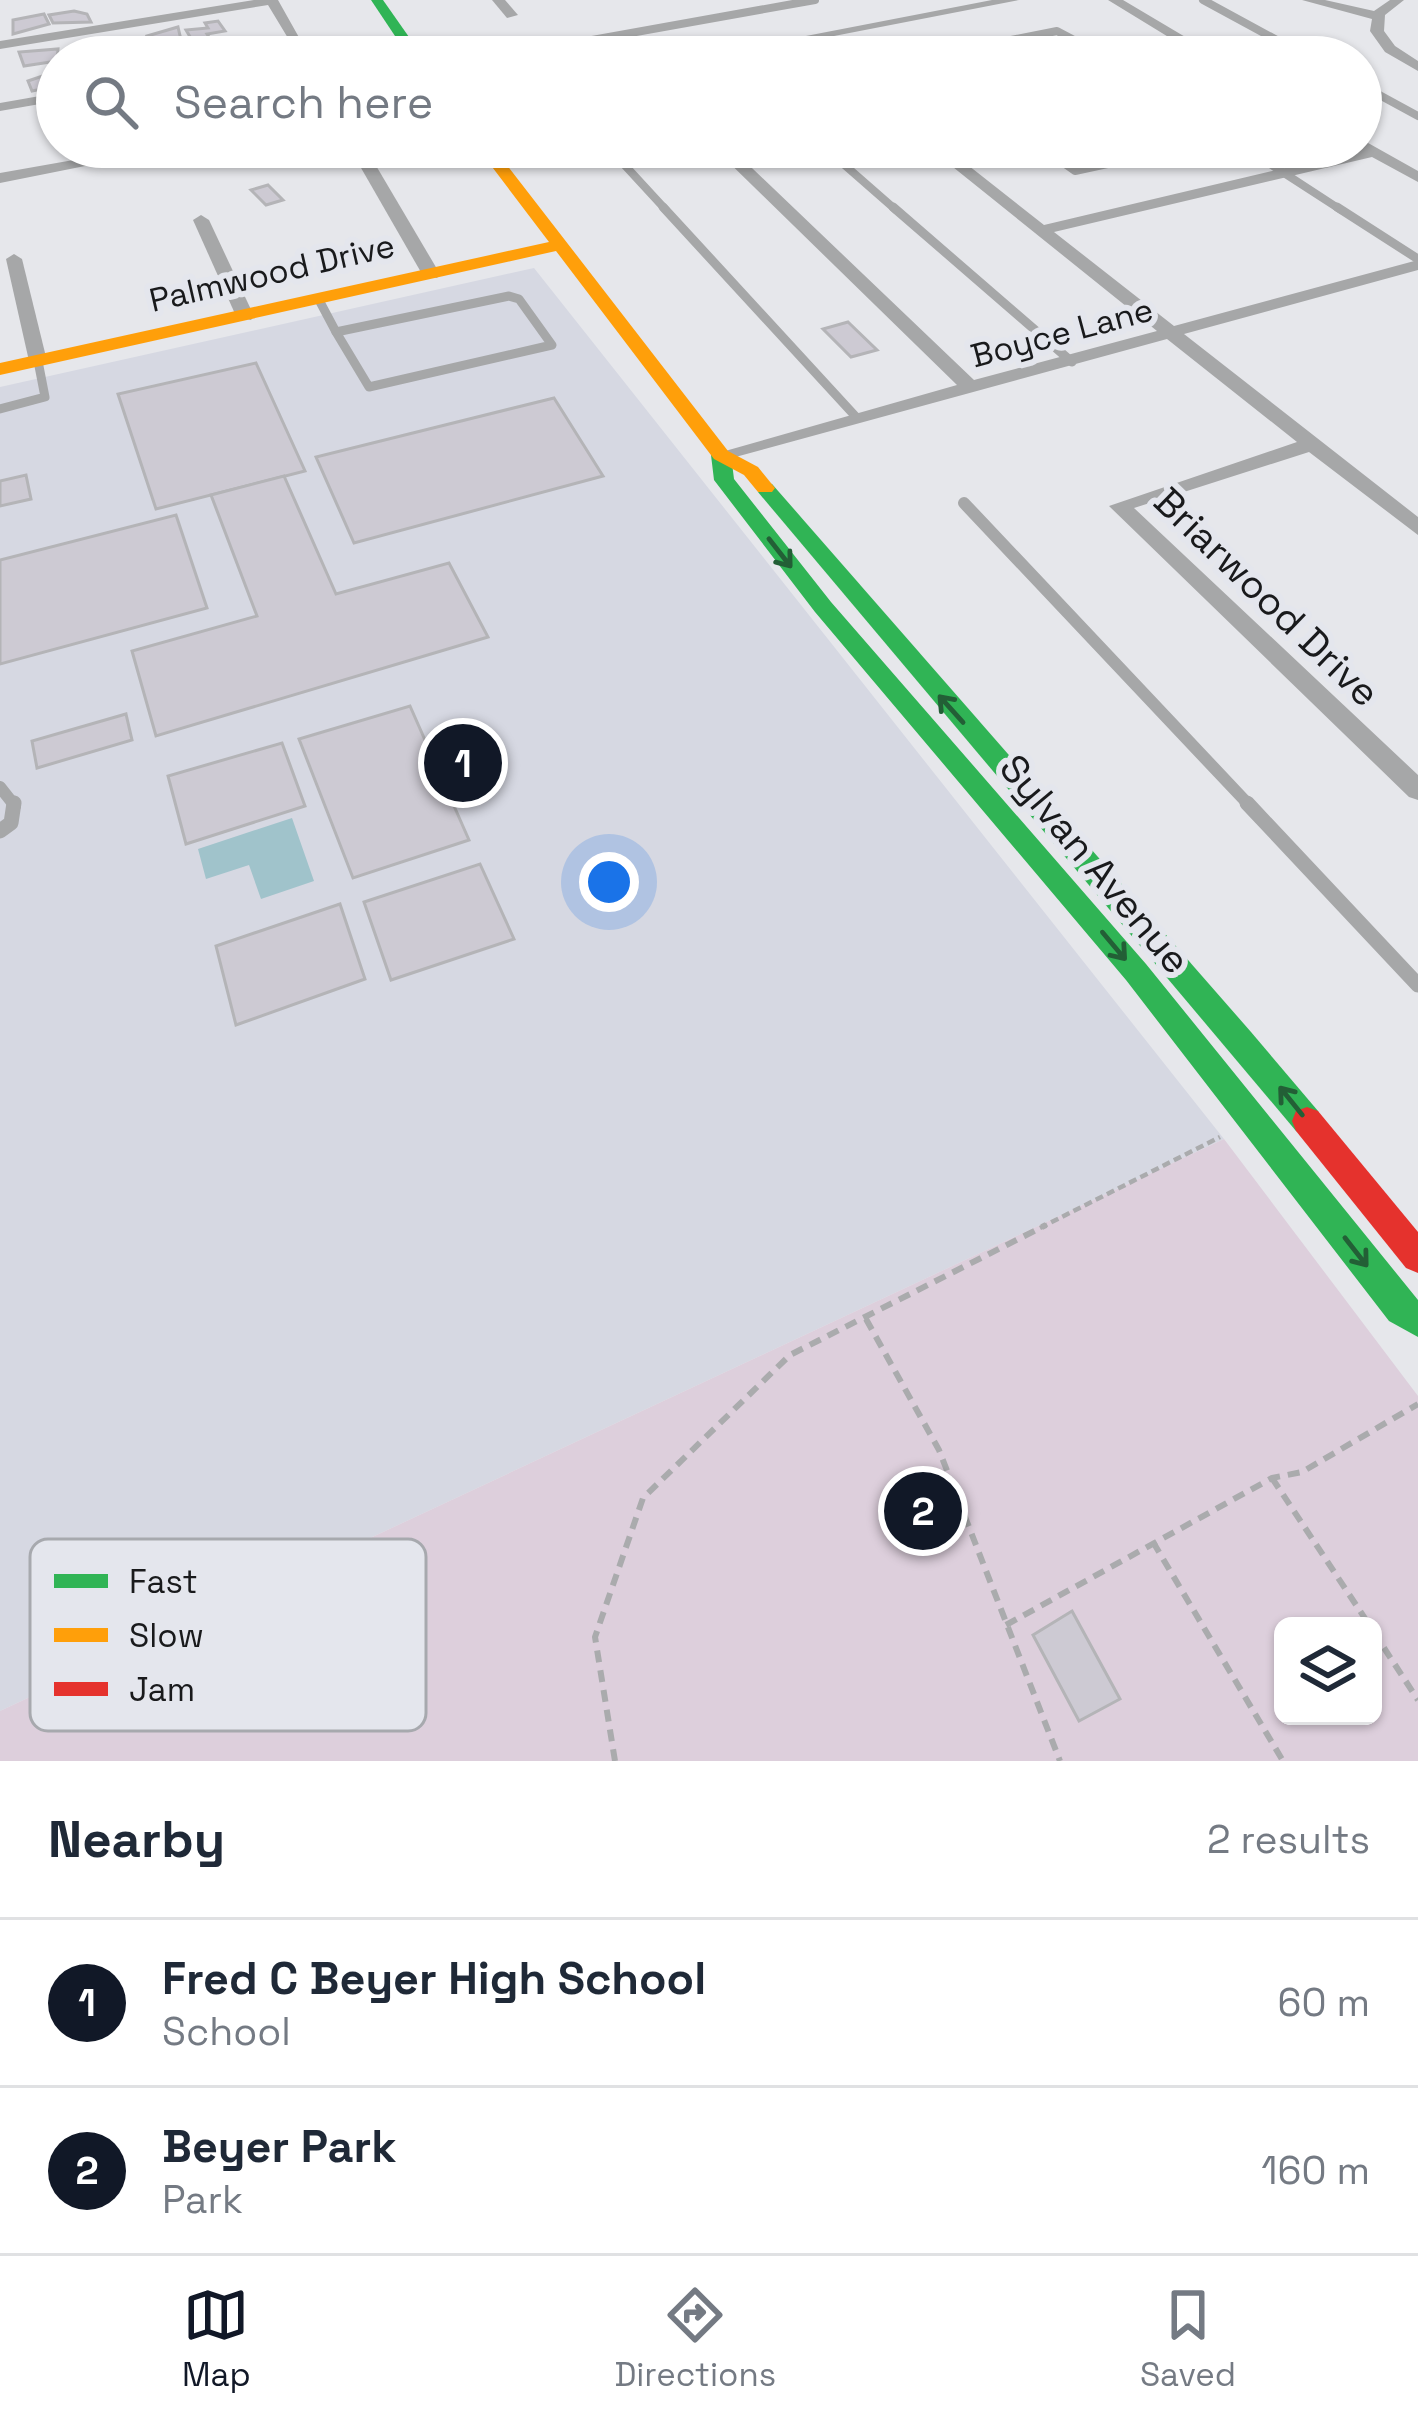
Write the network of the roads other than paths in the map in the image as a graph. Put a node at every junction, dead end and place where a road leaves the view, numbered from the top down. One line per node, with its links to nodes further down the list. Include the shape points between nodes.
1 (271, 0): 14 (street); 15 (street)
2 (376, 0): 16 (main road)
3 (498, 0): 12 (street)
4 (815, 0): 17 (lane)
5 (923, 0): 11 (street)
6 (1013, 0): 11 (street)
7 (1114, 0): 21 (street)
8 (1203, 0): 22 (lane)
9 (1308, 0): 13 (street)
10 (1398, 0): 13 (street)
11 (943, 13): 18 (street)
12 (512, 15)
13 (1377, 16): 23 (street)
14 (54, 36)
15 (290, 36)
16 (401, 36)
17 (614, 36)
18 (816, 36)
19 (1032, 36): 20 (lane)
20 (1068, 36)
21 (1175, 36)
22 (1270, 36)
23 (1380, 36)
24 (36, 39): 26 (street)
25 (1382, 41): 27 (street)
26 (0, 45)
27 (1418, 67)
28 (1382, 97): 31 (lane)
29 (36, 100): 30 (street)
30 (0, 106)
31 (1418, 116)
32 (1382, 156): 43 (street)
33 (55, 168): 44 (street)
34 (369, 168): 50 (street)
35 (501, 168): 47 (main road, Sylvan Avenue)
36 (627, 168): 60 (lane)
37 (743, 168): 58 (street)
38 (848, 168): 56 (lane)
39 (963, 168): 46 (street)
40 (1276, 168): 42 (lane)
41 (1301, 168): 42 (street)
42 (1284, 173): 46 (street); 49 (lane)
43 (1418, 177)
44 (0, 178)
45 (201, 220): 52 (street)
46 (1042, 230): 54 (street)
47 (560, 245): 50 (main road, Palmwood Drive); 62 (main road, Sylvan Avenue)
48 (14, 259): 55 (street)
49 (1418, 262): 54 (street, Boyce Lane)
50 (431, 274): 51 (main road, Palmwood Drive)
51 (319, 300): 52 (main road, Palmwood Drive); 53 (lane)
52 (245, 316): 55 (main road, Palmwood Drive)
53 (336, 332): 53 (lane, via 369,387 552,345 509,296)
54 (1172, 335): 56 (street, Boyce Lane); 61 (street)
55 (38, 361): 57 (main road, Palmwood Drive); 59 (lane, via 45,397)
56 (1072, 362): 58 (street, Boyce Lane)
57 (0, 369)
58 (972, 389): 60 (street, Boyce Lane)
59 (0, 409)
60 (857, 418): 62 (street, Boyce Lane)
61 (1312, 444): 64 (street); 66 (street, Briarwood Drive, via 1119,506)
62 (721, 455): 69 (main road, Sylvan Avenue, one-way to 62, via 1142,921 751,471); 70 (main road, Sylvan Avenue, one-way to 70, via 724,480 823,607 1067,890 1401,1309)
63 (964, 503): 68 (lane)
64 (1418, 528)
65 (0, 787): 67 (lane, via 15,805)
66 (1418, 790)
67 (0, 831)
68 (1418, 985)
69 (1418, 1257)
70 (1418, 1320)

